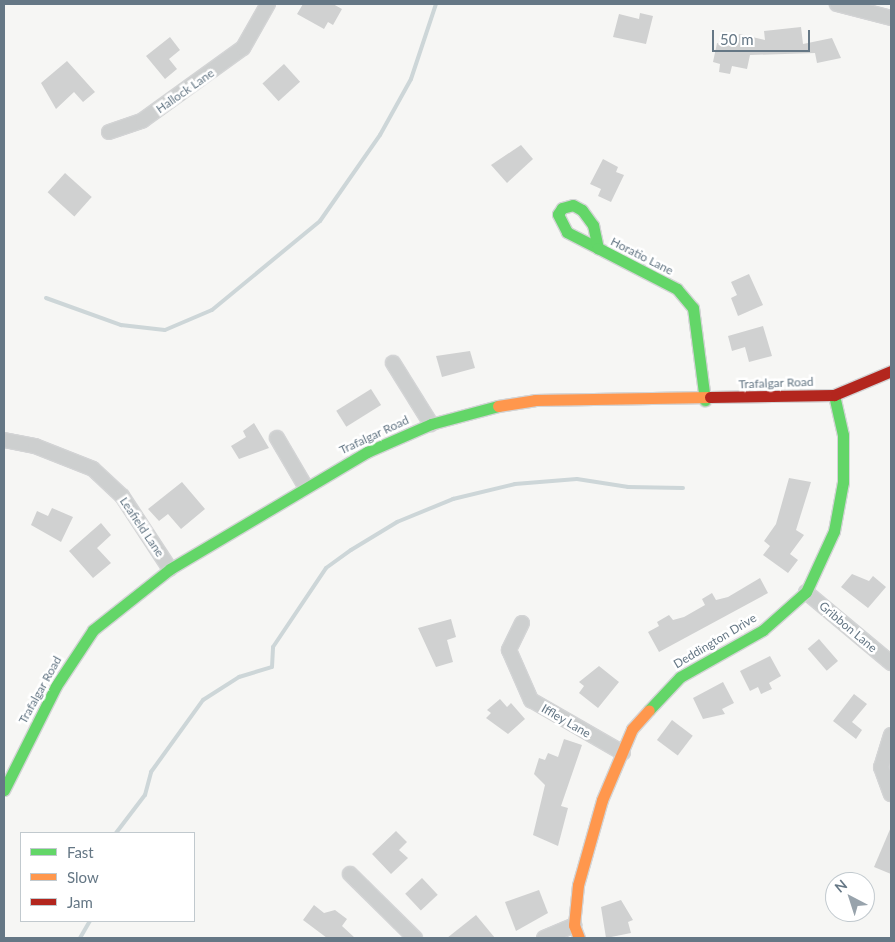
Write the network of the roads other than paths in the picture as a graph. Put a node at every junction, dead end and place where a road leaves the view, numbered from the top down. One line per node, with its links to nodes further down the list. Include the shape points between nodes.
1 (268, 4): 4 (street, Hallock Lane, via 243,48 198,84 143,120)
2 (838, 4): 3 (street)
3 (891, 18)
4 (109, 132)
5 (598, 248): 9 (street, Horatio Lane, via 678,289 693,308)
6 (393, 363): 10 (street)
7 (891, 371): 8 (street, Trafalgar Road, via 869,384)
8 (834, 395): 9 (street, Trafalgar Road); 15 (street, Deddington Drive, via 843,435 843,482 834,532)
9 (705, 400): 10 (street, Trafalgar Road, via 536,400 482,408)
10 (430, 424): 13 (street, Trafalgar Road)
11 (277, 438): 13 (street)
12 (4, 440): 14 (street, Leafield Lane, via 35,446 93,469 122,496)
13 (305, 486): 14 (street, Trafalgar Road)
14 (170, 569): 20 (street, Trafalgar Road, via 93,630 56,686)
15 (806, 592): 17 (street, Gribbon Lane); 19 (street, Deddington Drive, via 763,630 674,682 632,729)
16 (522, 623): 19 (street, Iffley Lane, via 509,650 531,700)
17 (891, 662)
18 (891, 735): 21 (street, via 880,767)
19 (623, 753): 23 (street, Deddington Drive, via 602,800 578,885)
20 (4, 790)
21 (891, 794)
22 (350, 874): 24 (street)
23 (574, 925): 25 (street); 26 (street, Deddington Drive)
24 (415, 938)
25 (544, 938)
26 (579, 938)

